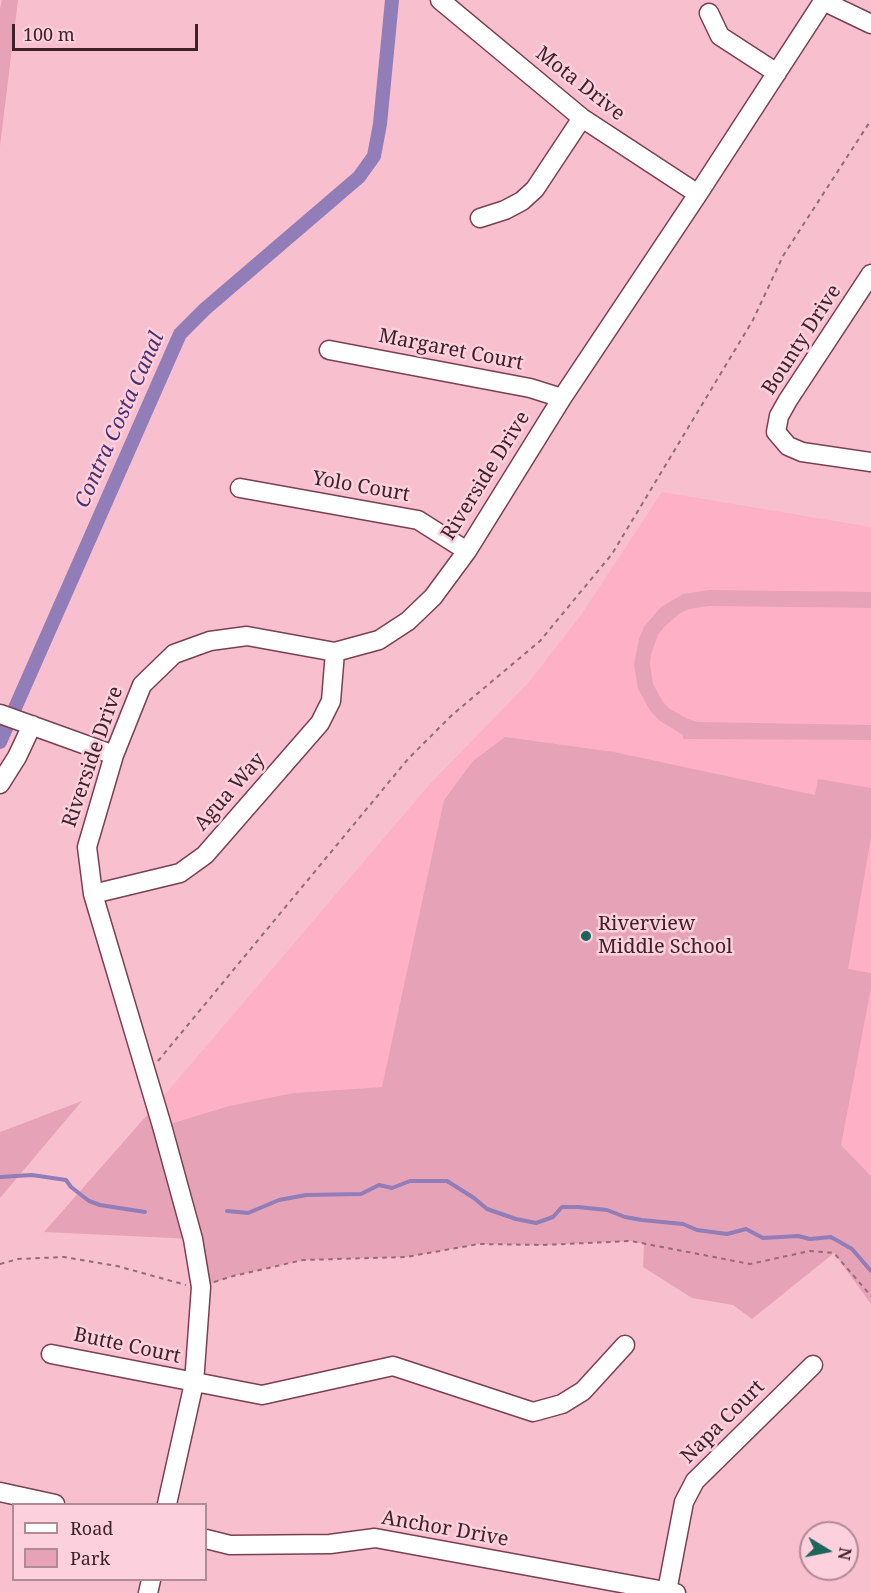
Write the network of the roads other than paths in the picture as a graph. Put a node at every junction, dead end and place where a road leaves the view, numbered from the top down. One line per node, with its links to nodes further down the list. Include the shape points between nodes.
1 (440, 0): 6 (street, Mota Drive)
2 (824, 1): 4 (street); 5 (street, Riverside Drive)
3 (709, 13): 5 (street, via 720,36)
4 (871, 24)
5 (777, 73): 7 (street, Riverside Drive)
6 (582, 118): 7 (street, Mota Drive); 8 (street, via 535,189 506,210)
7 (698, 194): 11 (street, Riverside Drive)
8 (480, 218)
9 (871, 274): 12 (street, Bounty Drive, via 788,400 776,432 788,446 802,452)
10 (329, 350): 11 (street, Margaret Court, via 530,388)
11 (562, 398): 14 (street, Riverside Drive)
12 (871, 462)
13 (240, 488): 14 (street, Yolo Court, via 418,520)
14 (467, 550): 15 (street, Riverside Drive, via 433,597 408,621 379,640)
15 (334, 652): 18 (street, Riverside Drive, via 247,636 210,641 174,654 142,685); 20 (street, Agua Way, via 331,701 320,723 205,855 180,873)
16 (0, 714): 17 (street)
17 (39, 728): 18 (street); 19 (street)
18 (114, 755): 20 (street, Riverside Drive, via 87,847)
19 (0, 784)
20 (93, 894): 24 (street, Riverside Drive, via 193,1239 201,1287)
21 (626, 1345): 24 (street, Butte Court, via 583,1391 562,1404 533,1412 393,1366 262,1395)
22 (51, 1353): 24 (street, Butte Court)
23 (813, 1365): 29 (street, Napa Court, via 695,1481 684,1502)
24 (194, 1383): 27 (street, Riverside Drive)
25 (0, 1492): 26 (street)
26 (50, 1503)
27 (167, 1503)
28 (207, 1539): 29 (street, Anchor Drive, via 230,1545 330,1544 375,1538)
29 (672, 1592)

